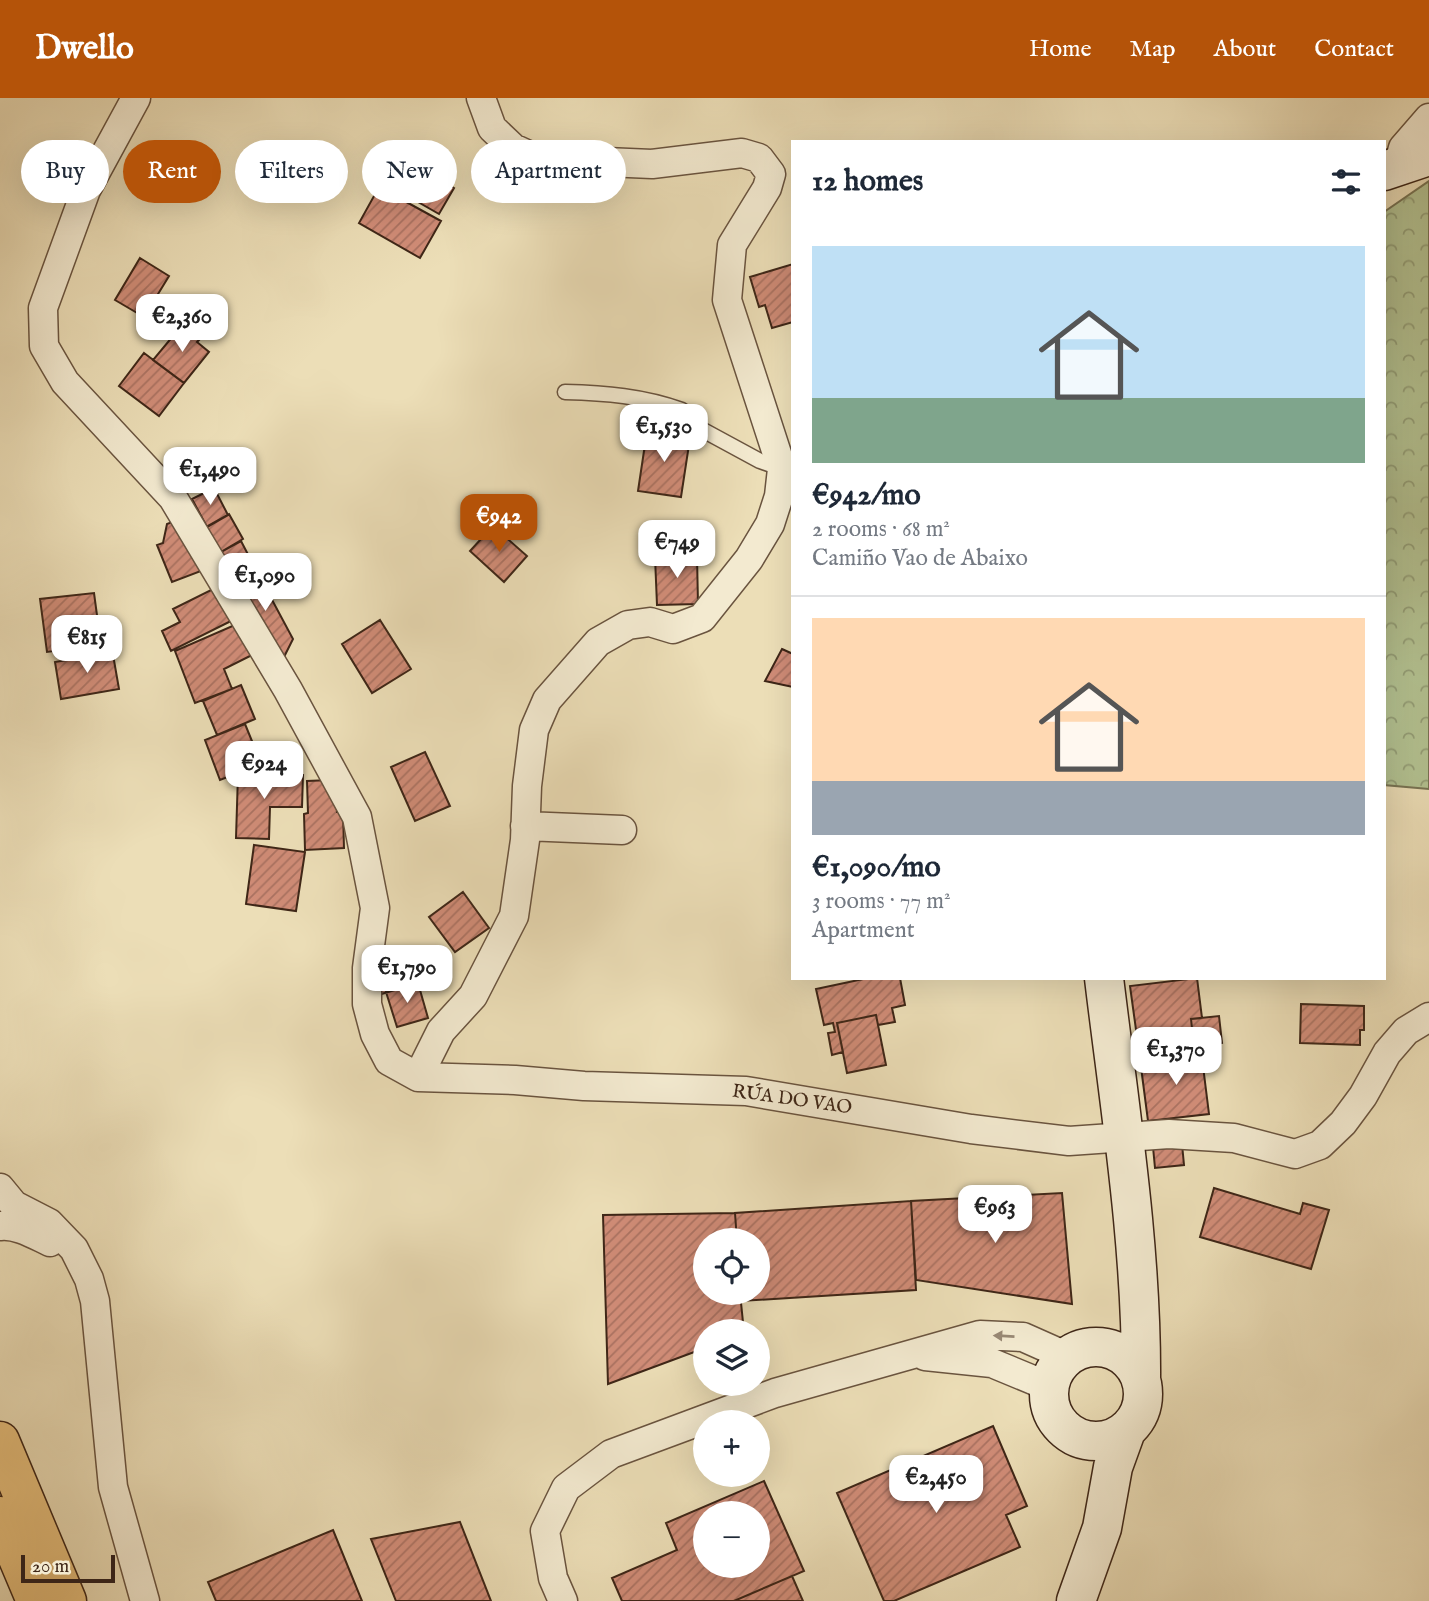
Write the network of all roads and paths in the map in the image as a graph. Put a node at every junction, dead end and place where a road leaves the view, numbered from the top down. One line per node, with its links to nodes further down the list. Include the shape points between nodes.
1 (136, 98): 11 (street, via 86,190 43,308 44,346 65,382 173,498 288,690 357,817 375,908 367,968 367,1003 374,1034 389,1061)
2 (481, 98): 6 (street, via 492,128 513,148 537,159 652,164 742,153 759,158 771,174 732,245 727,300)
3 (1429, 118): 4 (street, via 1403,148)
4 (1404, 164)
5 (565, 392): 6 (lane, via 660,402 682,410 688,422)
6 (782, 469): 7 (street, via 770,524 702,618 673,629 650,622 628,625 598,642 547,700 534,730)
7 (525, 826): 8 (street); 11 (street, via 514,916 473,996 441,1031)
8 (622, 830)
9 (1104, 980): 12 (street)
10 (1429, 1017): 12 (street, RÚA DO VAO, via 1406,1031 1343,1123 1320,1145 1295,1154 1234,1138 1169,1134)
11 (418, 1077): 12 (street, RÚA DO VAO, via 746,1091 995,1132 1069,1141)
12 (1123, 1138): 16 (street)
13 (0, 1188): 15 (street, via 14,1205 49,1223 74,1249)
14 (0, 1226): 15 (street, via 30,1232)
15 (83, 1267): 27 (street, via 95,1301 113,1487)
16 (1138, 1297): 17 (street, via 1115,1332); 19 (street)
17 (1110, 1350): 18 (street, via 1088,1348); 19 (street, via 1135,1367)
18 (1059, 1372): 21 (street, via 1050,1405 1057,1421); 28 (street, via 1024,1337 980,1335 775,1393 611,1454 566,1488 545,1531 552,1578)
19 (1141, 1381): 20 (street, via 1143,1399 1138,1416)
20 (1126, 1431): 21 (street, via 1114,1438); 24 (street, via 1113,1467)
21 (1085, 1440): 24 (street, via 1086,1466)
22 (0, 1441): 26 (main road)
23 (0, 1516): 25 (main road)
24 (1102, 1528): 29 (street)
25 (36, 1601)
26 (67, 1601)
27 (145, 1601)
28 (563, 1601)
29 (1076, 1601)

